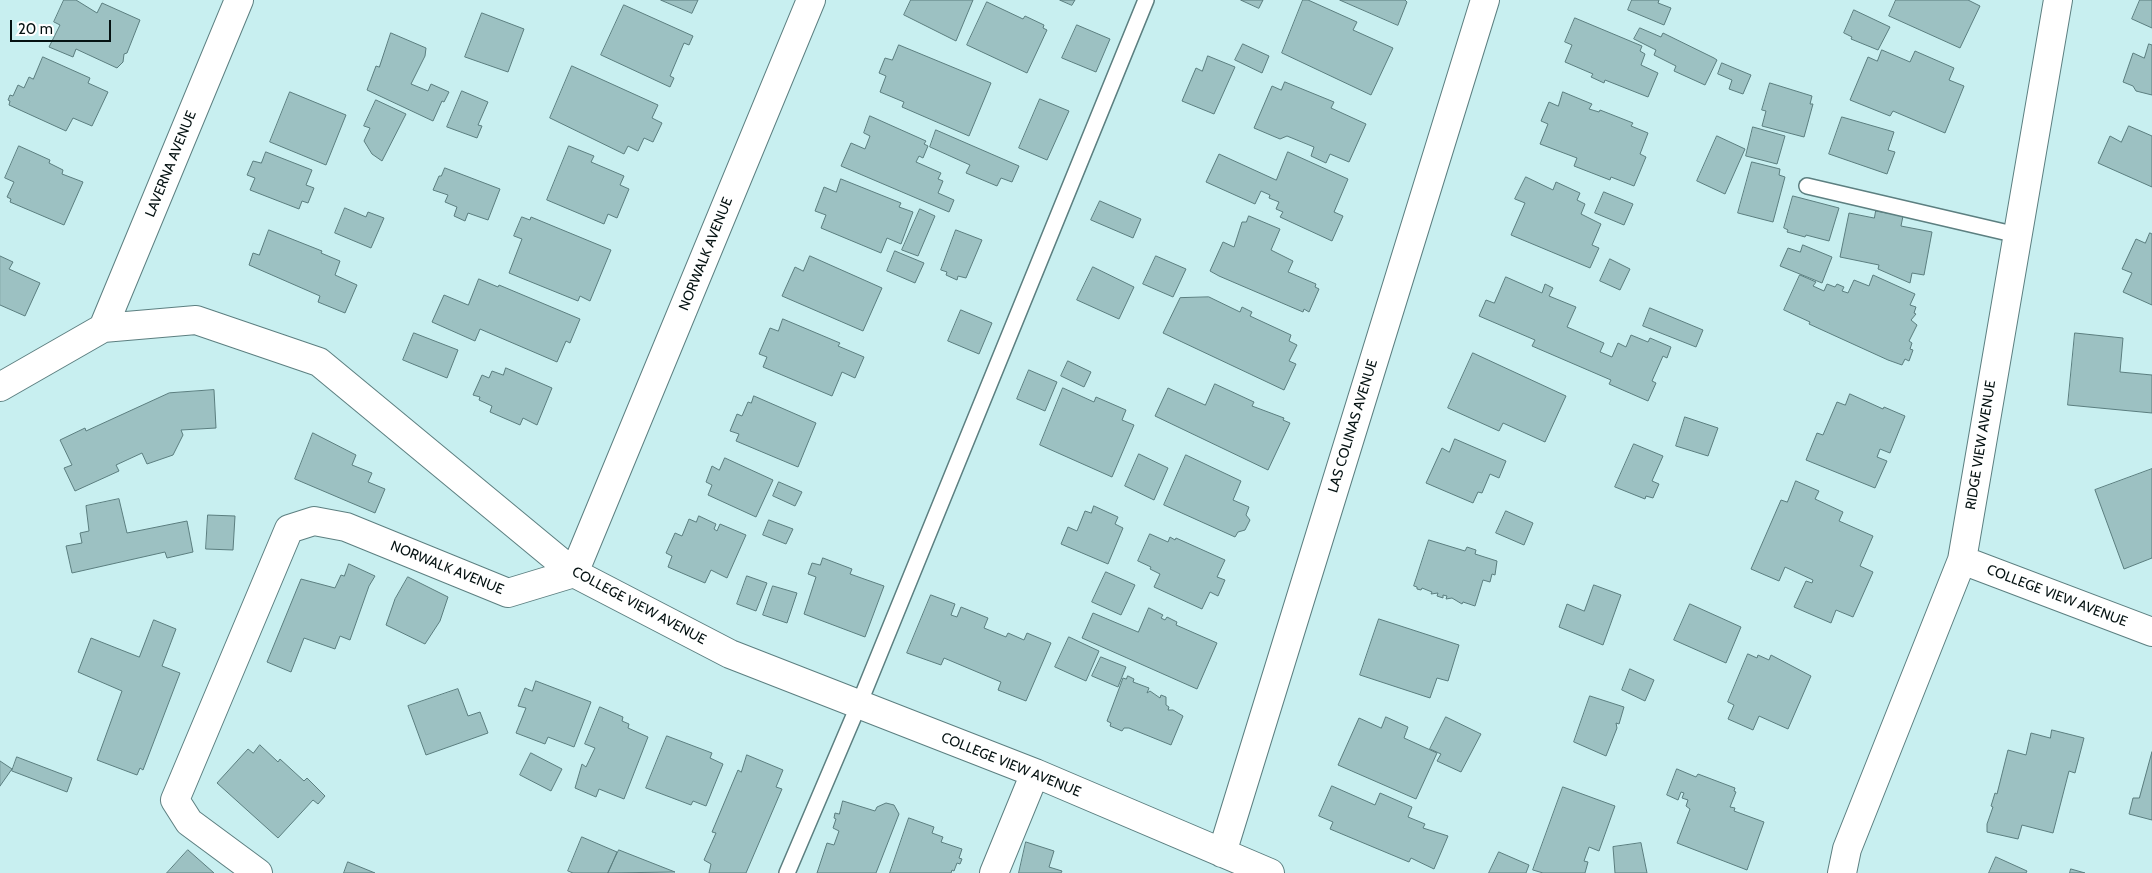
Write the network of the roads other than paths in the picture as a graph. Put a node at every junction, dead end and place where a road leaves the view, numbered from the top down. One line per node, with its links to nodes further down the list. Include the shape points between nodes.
1 (239, 0): 8 (street, LAVERNA AVENUE)
2 (811, 0): 11 (street, NORWALK AVENUE)
3 (1146, 0): 13 (lane)
4 (1485, 0): 15 (street, LAS COLINAS AVENUE)
5 (2058, 0): 7 (street, RIDGE VIEW AVENUE)
6 (1807, 186): 7 (lane)
7 (2017, 235): 10 (street, RIDGE VIEW AVENUE)
8 (104, 328): 9 (street, COLLEGE VIEW AVENUE); 11 (street, COLLEGE VIEW AVENUE, via 196,320 319,362)
9 (0, 387)
10 (1962, 560): 12 (street, COLLEGE VIEW AVENUE); 20 (street, RIDGE VIEW AVENUE, via 1847,849)
11 (574, 573): 13 (street, COLLEGE VIEW AVENUE, via 730,654); 16 (street, NORWALK AVENUE, via 508,593 346,527 314,521 289,529 175,800 189,822)
12 (2152, 632)
13 (858, 704): 14 (street, COLLEGE VIEW AVENUE); 17 (lane)
14 (1035, 773): 15 (street, COLLEGE VIEW AVENUE); 18 (street)
15 (1222, 853): 19 (street, COLLEGE VIEW AVENUE)
16 (258, 873)
17 (787, 873)
18 (994, 873)
19 (1270, 873)
20 (1842, 873)

